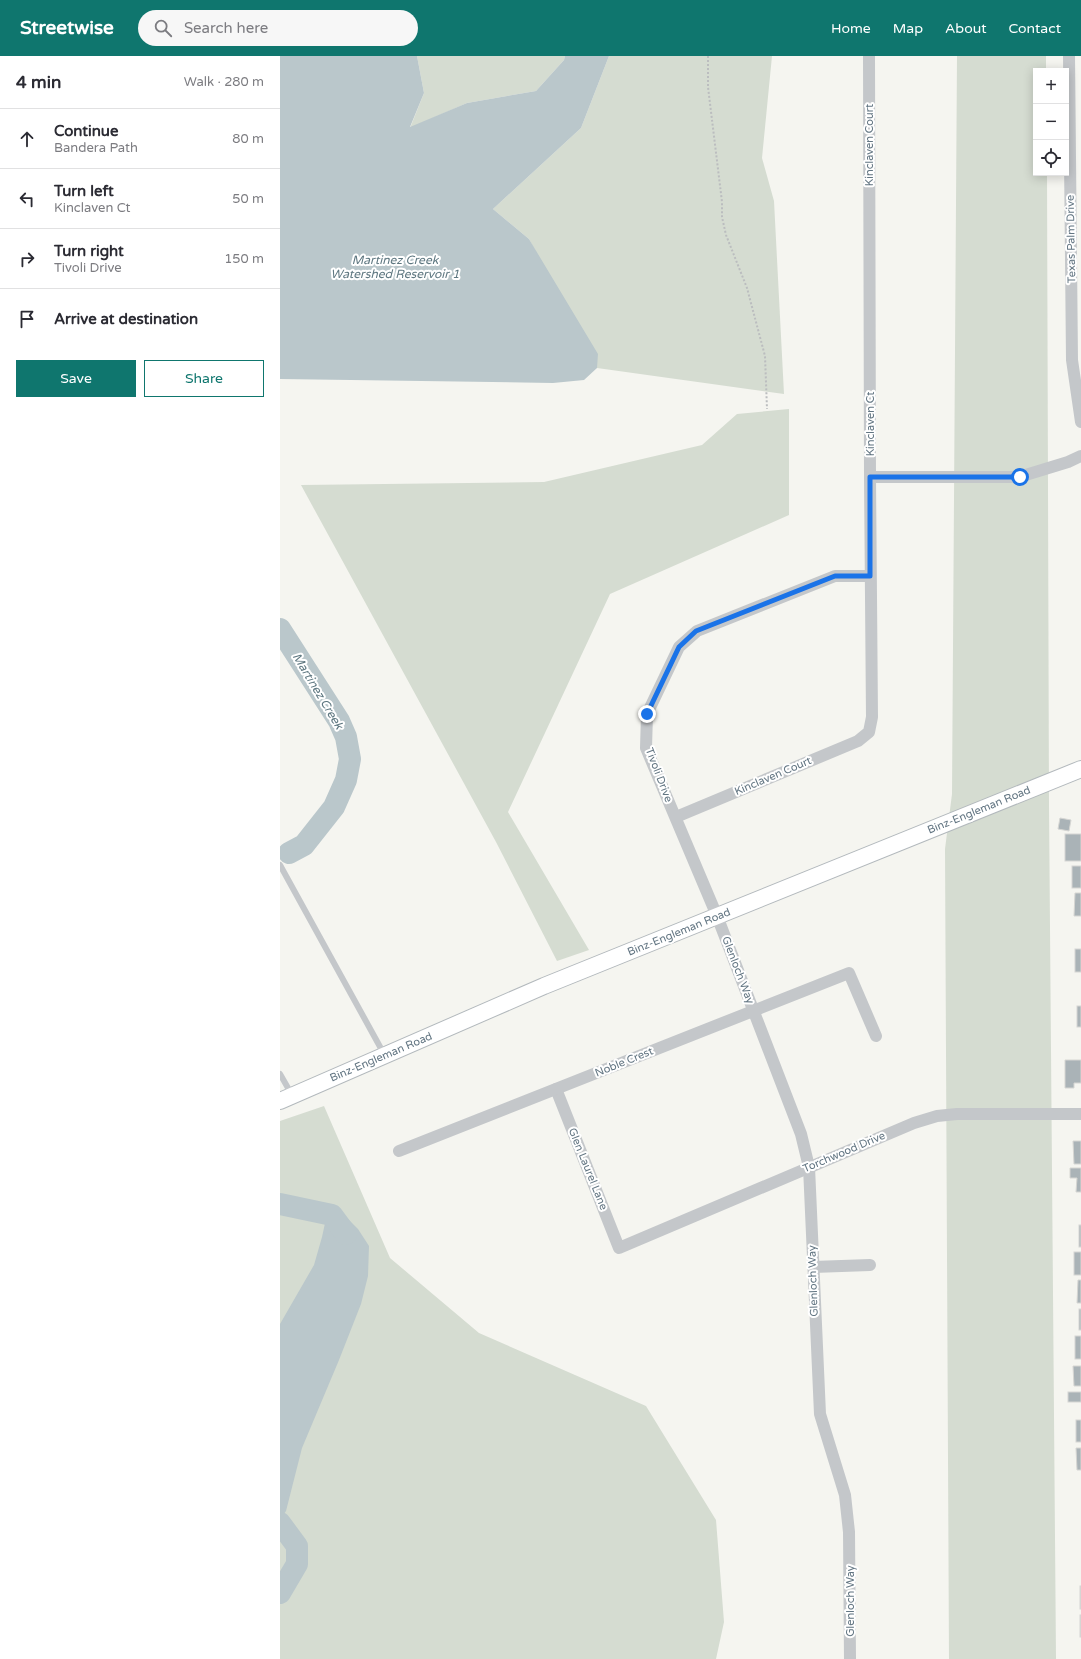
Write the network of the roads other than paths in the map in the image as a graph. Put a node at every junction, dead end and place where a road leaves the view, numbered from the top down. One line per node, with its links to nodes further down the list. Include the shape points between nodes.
1 (869, 56): 4 (street, Kinclaven Court)
2 (1069, 56): 3 (street, Texas Palm Drive)
3 (1075, 168): 5 (street, Texas Palm Drive)
4 (869, 235): 8 (street, Kinclaven Ct)
5 (1076, 323): 6 (street, Texas Palm Drive, via 1072,360)
6 (1081, 422)
7 (1081, 456): 8 (street, via 1020,477)
8 (870, 477): 9 (street, Kinclaven Ct)
9 (870, 576): 10 (street, Kinclaven Ct, via 872,717); 12 (street, Tivoli Drive, via 835,576 696,631 679,647 647,714 646,748)
10 (869, 732): 12 (street, Kinclaven Court, via 858,741)
11 (1081, 769): 14 (street, Binz-Engleman Road)
12 (676, 817): 14 (street, Tivoli Drive)
13 (280, 865): 17 (lane)
14 (717, 916): 15 (street, Glenloch Way); 17 (street, Binz-Engleman Road, via 544,986)
15 (754, 1010): 16 (street, Noble Crest, via 849,973); 19 (street, Noble Crest); 23 (street, Glenloch Way, via 801,1134)
16 (876, 1036)
17 (385, 1055): 20 (street, Binz-Engleman Road)
18 (280, 1074): 20 (lane)
19 (556, 1089): 22 (street, Noble Crest); 24 (street, Glen Laurel Lane)
20 (286, 1098)
21 (1081, 1114): 23 (street, Torchwood Drive, via 937,1116 914,1123)
22 (399, 1151)
23 (809, 1167): 24 (street, Torchwood Drive); 26 (street, Glenloch Way)
24 (619, 1248)
25 (870, 1265): 26 (street)
26 (813, 1267): 27 (street, Glenloch Way, via 820,1414 845,1495 849,1532)
27 (850, 1659)

